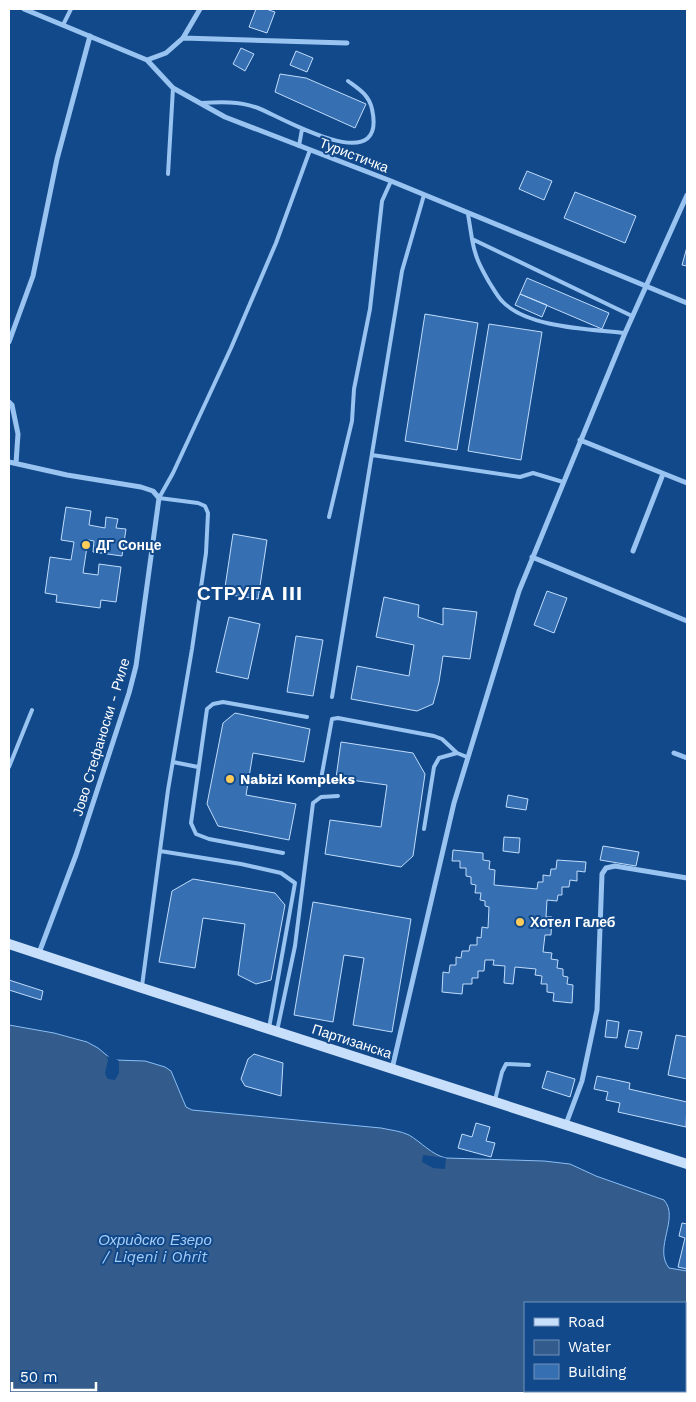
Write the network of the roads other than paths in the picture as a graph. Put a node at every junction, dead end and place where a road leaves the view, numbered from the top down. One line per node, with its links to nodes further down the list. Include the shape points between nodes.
1 (24, 9): 4 (street, Туристичка)
2 (71, 9): 4 (lane)
3 (200, 9): 6 (street)
4 (63, 25): 5 (street, Туристичка)
5 (90, 36): 8 (street, Туристичка); 25 (street, via 57,159 33,276)
6 (183, 38): 7 (street); 8 (street, via 166,53)
7 (347, 43)
8 (147, 60): 10 (street, Туристичка)
9 (348, 81): 12 (lane, via 365,93 370,102 373,125 366,140 350,143)
10 (173, 88): 11 (street, Туристичка); 15 (lane)
11 (199, 103): 12 (lane, via 222,101 256,107); 13 (street, Туристичка, via 225,117)
12 (302, 129): 13 (lane)
13 (299, 146): 14 (street, Туристичка)
14 (310, 150): 16 (street, Туристичка); 34 (lane, via 254,296)
15 (168, 174)
16 (390, 181): 17 (street, Туристичка); 35 (lane, via 382,201 370,309 354,389 352,421)
17 (424, 195): 19 (street, Туристичка); 28 (lane, via 402,271)
18 (687, 195): 21 (street)
19 (468, 214): 20 (lane); 21 (street, Туристичка)
20 (472, 239): 23 (lane); 24 (lane, via 477,262 508,306 549,324)
21 (646, 287): 22 (street, Туристичка); 23 (street)
22 (687, 303)
23 (632, 316): 24 (street)
24 (624, 333): 27 (street)
25 (9, 342)
26 (9, 402): 30 (street, via 18,434)
27 (580, 440): 31 (street); 32 (street)
28 (372, 454): 32 (lane, via 520,478 533,474); 39 (lane)
29 (9, 462): 30 (street)
30 (16, 463): 34 (street, via 141,487 153,491)
31 (663, 474): 33 (street); 36 (street)
32 (563, 482): 37 (street)
33 (687, 483)
34 (159, 498): 46 (lane, via 198,503 208,512 206,553); 56 (street, Јово Стефаноски - Риле, via 136,666 76,855)
35 (329, 517)
36 (633, 551)
37 (532, 557): 38 (street); 44 (street)
38 (687, 620)
39 (332, 697)
40 (32, 710): 47 (lane)
41 (307, 717): 48 (lane, via 223,702 213,704 207,709)
42 (674, 752): 45 (street)
43 (456, 753): 44 (lane); 49 (lane, via 442,739 434,736 332,719); 51 (lane, via 439,758 434,768)
44 (467, 757): 60 (street)
45 (687, 758)
46 (173, 762): 48 (lane); 52 (lane)
47 (9, 767)
48 (198, 767): 53 (lane, via 190,823 196,834 209,840)
49 (321, 779)
50 (338, 796): 58 (lane, via 321,797 313,803 294,946)
51 (424, 829)
52 (160, 851): 57 (lane); 58 (lane, via 281,873 295,883)
53 (283, 853)
54 (687, 878): 62 (street, via 615,866 606,868 602,874 597,1010 582,1081)
55 (9, 944): 56 (main road, Партизанска)
56 (39, 953): 57 (main road, Партизанска)
57 (142, 988): 58 (main road, Партизанска)
58 (273, 1030): 60 (main road, Партизанска)
59 (529, 1065): 61 (lane, via 506,1064)
60 (392, 1069): 61 (main road, Партизанска)
61 (494, 1102): 62 (main road, Партизанска)
62 (565, 1125): 63 (main road, Партизанска)
63 (687, 1164)

